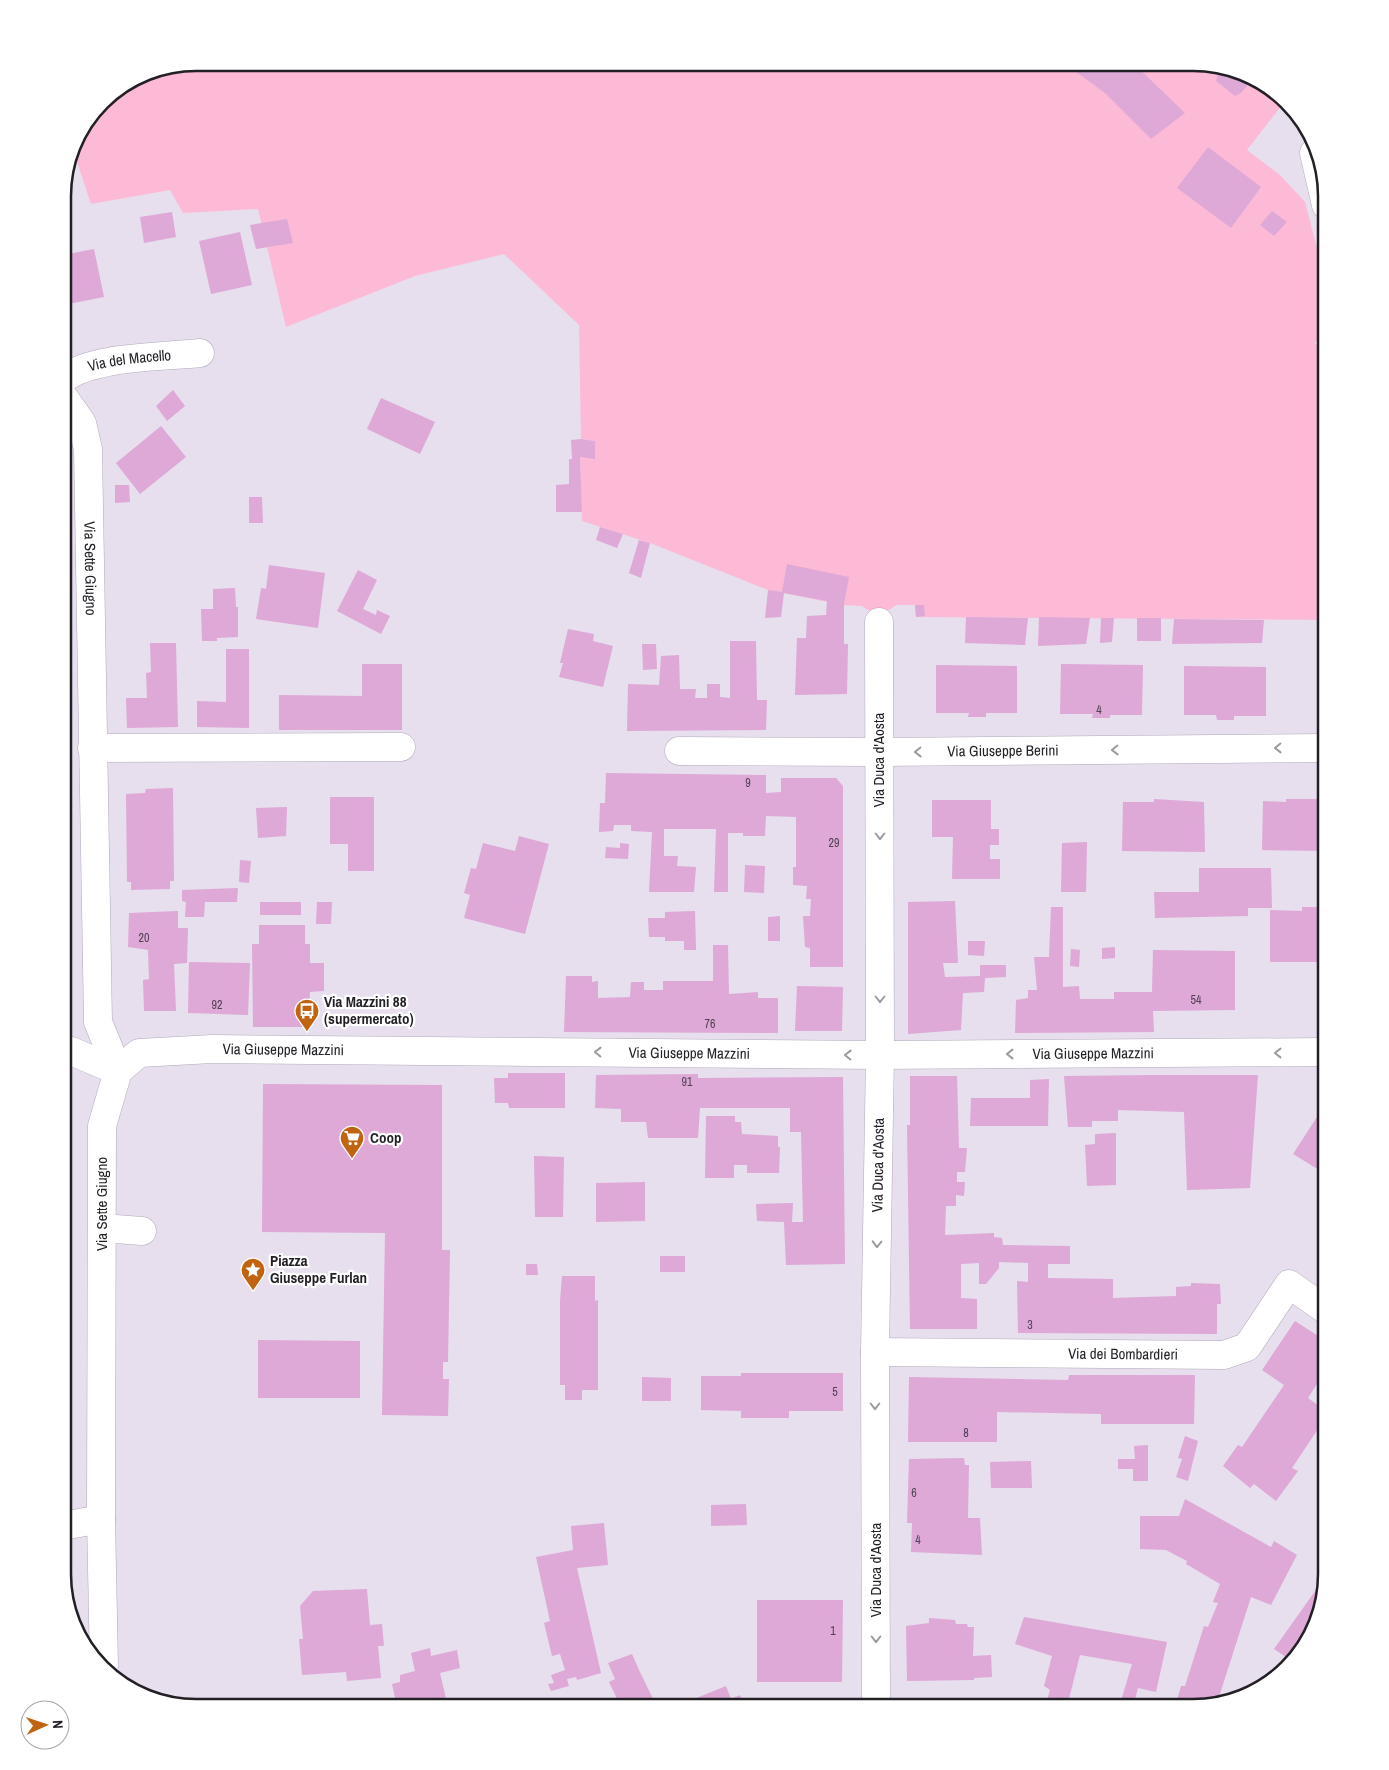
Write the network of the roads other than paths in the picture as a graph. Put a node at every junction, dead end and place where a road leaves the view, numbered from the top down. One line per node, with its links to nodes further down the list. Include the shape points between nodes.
1 (200, 353): 2 (street, Via del Macello, via 100,363)
2 (72, 373)
3 (72, 409): 6 (street, Via Sette Giugno, via 82,423 88,449)
4 (879, 622): 9 (street, Via Duca d'Aosta)
5 (401, 747): 6 (street)
6 (92, 748): 13 (street, Via Sette Giugno, via 98,1022)
7 (1318, 748): 9 (street, Via Giuseppe Berini, one-way to 9)
8 (679, 751): 9 (street, Via Giuseppe Berini)
9 (879, 752): 12 (street, Via Duca d'Aosta, one-way to 12)
10 (71, 1051): 13 (street)
11 (1318, 1052): 12 (street, Via Giuseppe Mazzini, one-way to 12)
12 (880, 1055): 13 (street, Via Giuseppe Mazzini, one-way to 13, via 212,1049 139,1053); 17 (street, Via Duca d'Aosta, one-way to 17)
13 (118, 1071): 14 (street, Via Sette Giugno, via 102,1126)
14 (102, 1228): 15 (street); 18 (street, Via Sette Giugno)
15 (142, 1231)
16 (1318, 1304): 17 (street, Via dei Bombardieri, via 1289,1284 1247,1347 1224,1355)
17 (875, 1352): 21 (street, Via Duca d'Aosta, one-way to 21)
18 (101, 1520): 19 (street); 20 (street, Via Sette Giugno)
19 (71, 1525)
20 (104, 1658)
21 (876, 1699)

